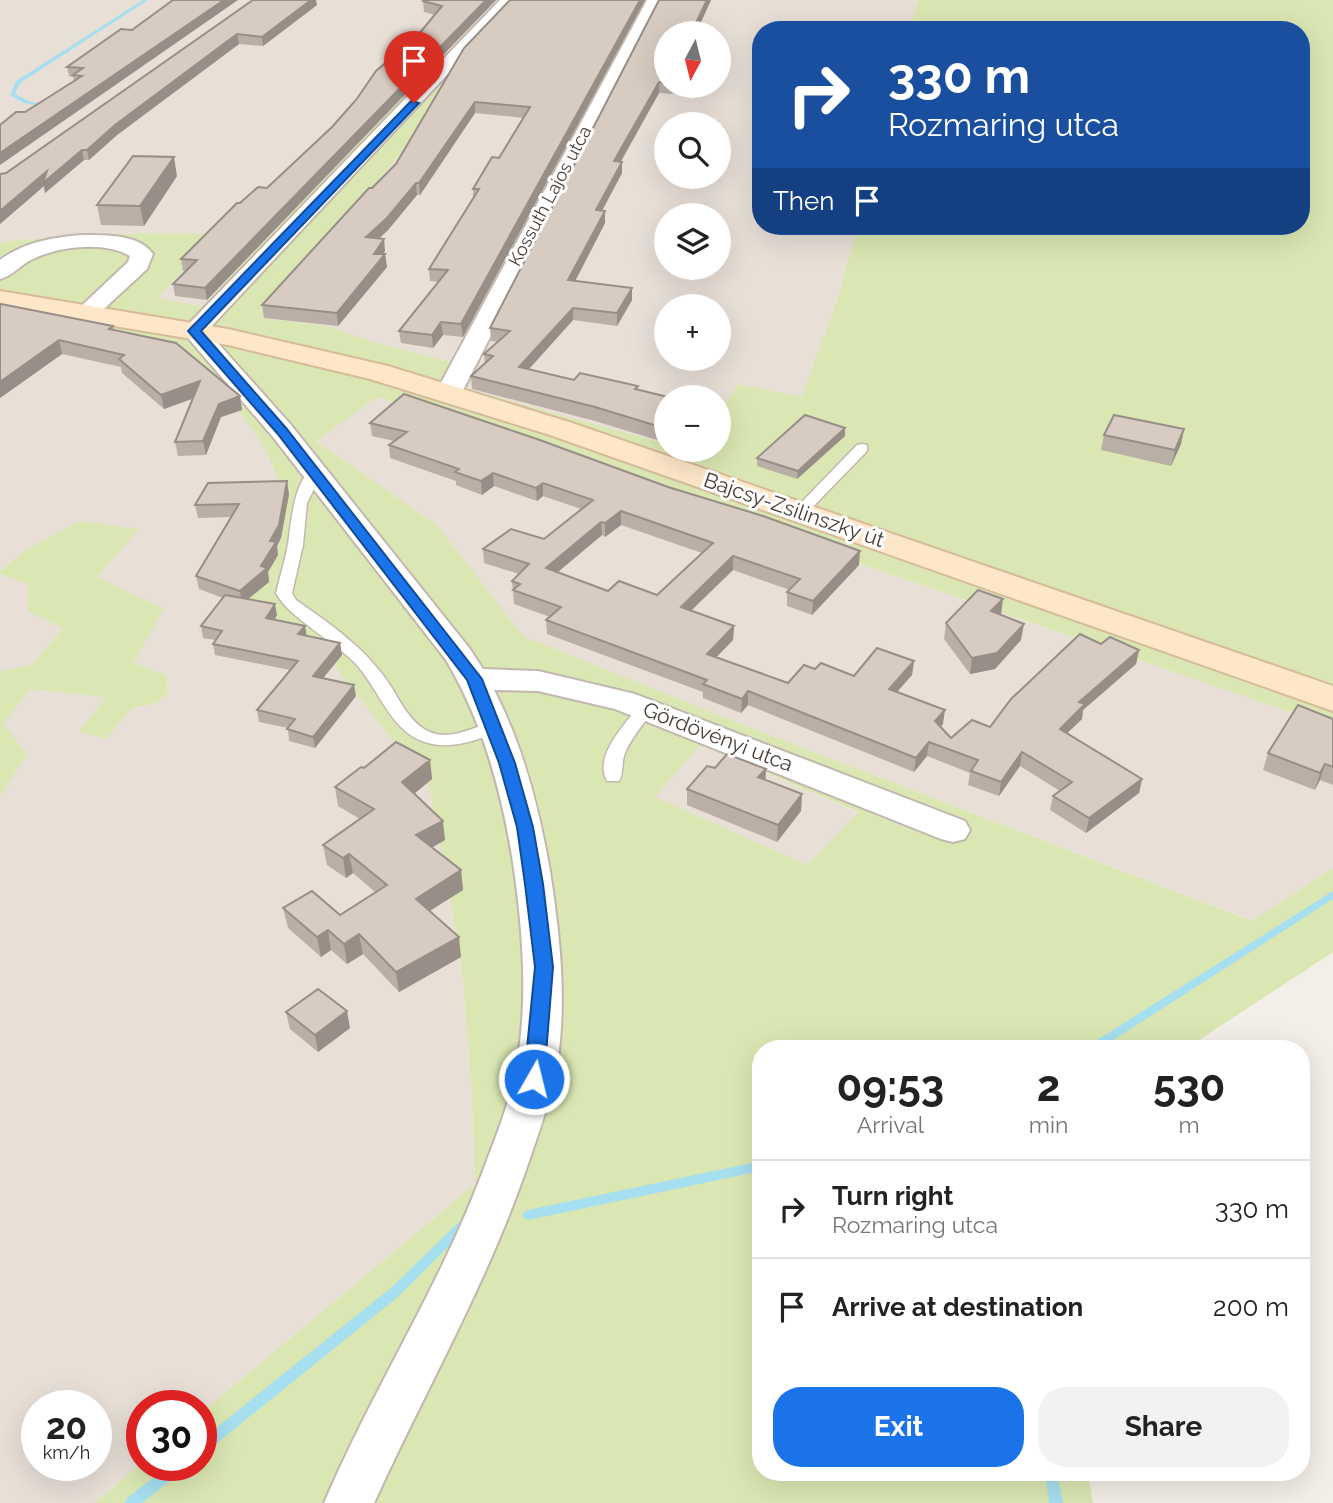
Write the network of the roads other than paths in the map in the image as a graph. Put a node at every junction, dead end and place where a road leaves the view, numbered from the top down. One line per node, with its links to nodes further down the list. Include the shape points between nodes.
1 (509, 0): 6 (street)
2 (654, 0): 7 (street, Kossuth Lajos utca)
3 (0, 272): 5 (street, via 23,255 63,244 123,243 142,254 139,264)
4 (0, 299): 5 (main road, Bajcsy-Zsilinszky út)
5 (86, 313): 6 (main road, Bajcsy-Zsilinszky út)
6 (194, 331): 7 (main road, Bajcsy-Zsilinszky út, via 322,357); 9 (street)
7 (448, 394): 10 (main road, Bajcsy-Zsilinszky út)
8 (862, 448): 10 (lane)
9 (315, 473): 11 (street); 14 (lane, via 300,503 284,593 289,603 348,647 421,734 456,739)
10 (800, 512): 12 (main road, Bajcsy-Zsilinszky út)
11 (475, 679): 13 (street, Gördövényi utca, via 537,681); 14 (street)
12 (1333, 699)
13 (646, 708): 15 (lane, via 615,753); 16 (street, Gördövényi utca)
14 (494, 727): 17 (street, via 525,827 544,967 538,1055 496,1200)
15 (613, 776)
16 (953, 830)
17 (349, 1503)

